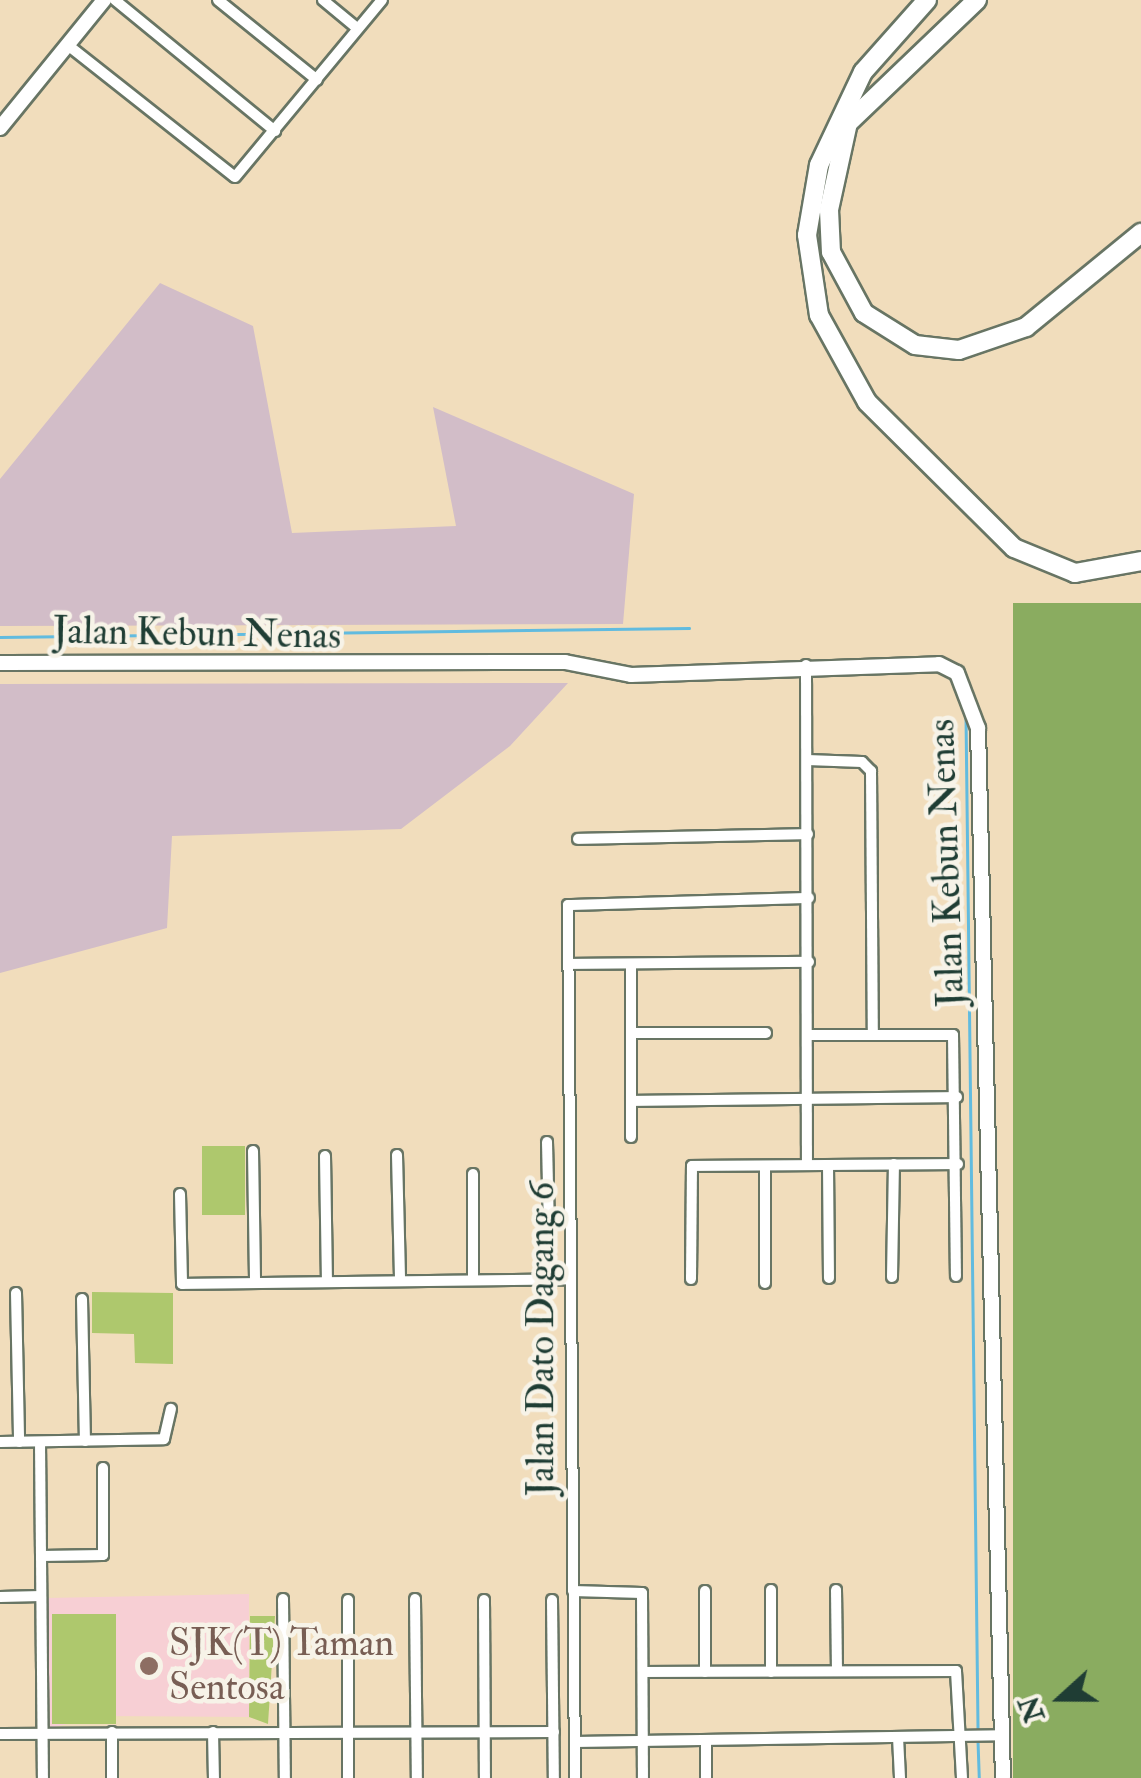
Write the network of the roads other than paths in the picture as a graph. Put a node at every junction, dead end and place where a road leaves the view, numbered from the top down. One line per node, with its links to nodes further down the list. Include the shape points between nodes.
1 (104, 0): 9 (street)
2 (115, 0): 13 (street)
3 (218, 0): 10 (street)
4 (322, 0): 8 (street)
5 (382, 0): 8 (street)
6 (926, 0): 16 (highway, via 851,92 818,164 808,216 819,315 854,385 974,513 1057,570 1091,574)
7 (977, 0): 11 (highway)
8 (358, 29): 10 (street)
9 (69, 46): 12 (street); 13 (street, via 234,177)
10 (317, 80): 13 (street)
11 (850, 118): 14 (highway, via 829,210 831,252 852,298 900,338 959,350 1000,339 1108,266); 15 (highway, via 825,172)
12 (0, 128)
13 (276, 131)
14 (1141, 233)
15 (817, 234)
16 (1141, 561)
17 (0, 664): 18 (street, Jalan Kebun Nenas, via 565,662 630,675)
18 (806, 664): 19 (street); 90 (street, Jalan Kebun Nenas, via 939,664 968,685 975,704)
19 (807, 760): 20 (street); 26 (street, via 862,762 870,771)
20 (808, 834): 21 (street); 22 (street)
21 (578, 838)
22 (809, 898): 23 (street); 24 (street, Jalan Dato Dagang 6, via 571,900)
23 (810, 962): 25 (street); 29 (street)
24 (568, 964): 25 (street); 49 (street, Jalan Dato Dagang 6)
25 (631, 964): 28 (street)
26 (873, 1032): 29 (street); 30 (street, via 953,1034)
27 (766, 1033): 28 (street)
28 (631, 1034): 32 (street)
29 (810, 1034): 31 (street)
30 (957, 1097): 31 (street); 39 (street)
31 (808, 1100): 32 (street); 40 (street)
32 (631, 1101): 33 (street)
33 (630, 1137)
34 (547, 1142): 48 (street)
35 (253, 1151): 53 (street)
36 (397, 1155): 52 (street)
37 (325, 1156): 54 (street)
38 (894, 1164): 39 (street); 41 (street); 46 (street)
39 (958, 1164): 45 (street)
40 (807, 1165): 41 (street); 42 (street)
41 (828, 1165): 47 (street)
42 (765, 1166): 50 (street, via 692,1166); 55 (street)
43 (473, 1174): 51 (street)
44 (180, 1194): 53 (street, via 182,1284)
45 (956, 1276)
46 (892, 1277)
47 (829, 1278)
48 (550, 1279): 49 (street); 51 (street)
49 (570, 1279): 67 (street, Jalan Dato Dagang 6)
50 (691, 1279)
51 (473, 1280): 52 (street)
52 (400, 1281): 54 (street)
53 (255, 1282): 54 (street)
54 (327, 1282)
55 (765, 1283)
56 (16, 1293): 61 (street)
57 (82, 1299): 59 (street)
58 (171, 1409): 59 (street, via 164,1439)
59 (85, 1441): 62 (street)
60 (0, 1442): 61 (street)
61 (19, 1442): 62 (street)
62 (40, 1442): 64 (street)
63 (102, 1468): 64 (street, via 103,1555)
64 (41, 1556): 69 (street)
65 (770, 1590): 78 (street)
66 (836, 1590): 79 (street)
67 (573, 1591): 76 (street, via 642,1593); 94 (street, Jalan Dato Dagang 6)
68 (705, 1592): 77 (street)
69 (41, 1596): 70 (street); 85 (street)
70 (0, 1597)
71 (283, 1599): 86 (street)
72 (415, 1599): 88 (street)
73 (348, 1600): 87 (street)
74 (484, 1600): 83 (street)
75 (552, 1600): 82 (street)
76 (642, 1672): 77 (street); 93 (street)
77 (705, 1672): 78 (street)
78 (771, 1672): 79 (street)
79 (837, 1672): 89 (street, via 959,1673)
80 (112, 1732): 81 (street); 85 (street); 96 (street)
81 (214, 1732): 86 (street); 97 (street)
82 (554, 1732): 83 (street); 102 (street)
83 (484, 1733): 88 (street); 101 (street)
84 (0, 1734): 85 (street)
85 (43, 1734): 95 (street)
86 (284, 1734): 87 (street); 98 (street)
87 (348, 1734): 88 (street); 99 (street)
88 (416, 1734): 100 (street)
89 (962, 1735): 90 (street); 91 (street); 107 (street)
90 (1002, 1735): 108 (street, Jalan Kebun Nenas)
91 (898, 1736): 92 (street); 106 (street)
92 (706, 1740): 93 (street); 105 (street)
93 (643, 1741): 94 (street); 104 (street)
94 (575, 1742): 103 (street, Jalan Dato Dagang 6)
95 (44, 1778)
96 (112, 1778)
97 (214, 1778)
98 (285, 1778)
99 (348, 1778)
100 (417, 1778)
101 (485, 1778)
102 (554, 1778)
103 (575, 1778)
104 (643, 1778)
105 (706, 1778)
106 (900, 1778)
107 (962, 1778)
108 (1002, 1778)

